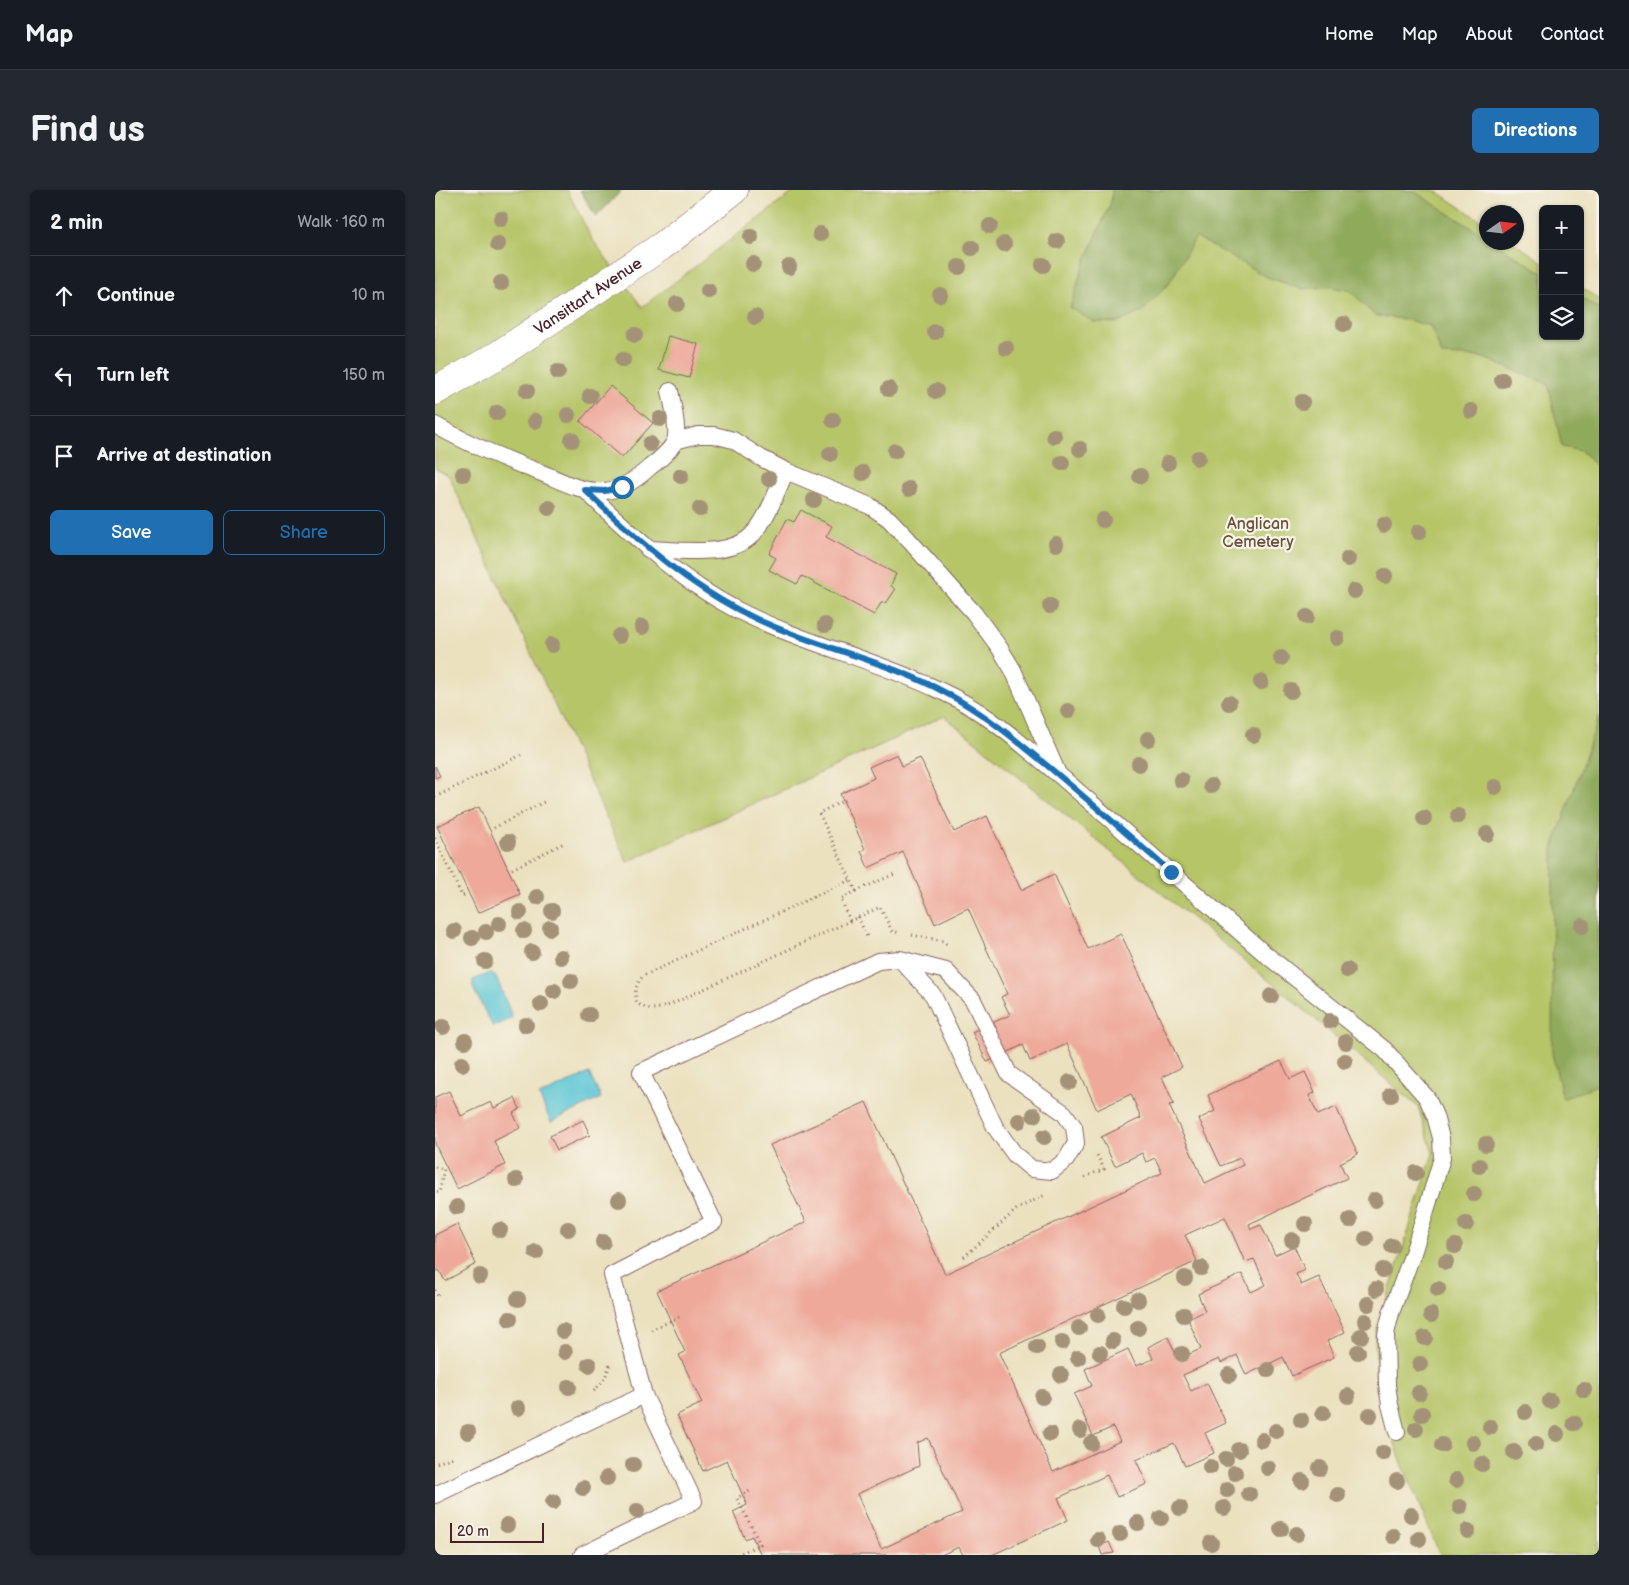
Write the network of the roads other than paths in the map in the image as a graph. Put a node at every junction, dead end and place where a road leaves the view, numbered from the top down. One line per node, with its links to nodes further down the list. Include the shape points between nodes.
1 (733, 190): 2 (main road, Vansittart Avenue, via 662,246 498,354)
2 (435, 391)
3 (670, 391): 5 (lane)
4 (435, 425): 7 (lane, via 507,460)
5 (675, 441): 6 (lane, via 698,435 733,440); 7 (lane, via 641,476 622,487 605,491)
6 (786, 471): 8 (lane, via 751,536 714,551); 9 (lane, via 870,506 889,519 908,539 974,613 999,647 1013,670)
7 (585, 490): 8 (lane)
8 (649, 549): 9 (lane, via 711,596 739,611 945,692 989,718)
9 (1058, 774): 12 (lane, via 1264,953 1385,1050 1427,1098 1441,1138 1442,1158 1386,1334 1387,1385)
10 (900, 959): 10 (lane, via 933,995 995,1127 1015,1155 1032,1169 1052,1171 1066,1160 1076,1144 1074,1127 1064,1113 1009,1074 973,1000 946,971); 11 (lane, via 878,961 641,1072 713,1222 611,1275)
11 (644, 1395): 13 (lane); 14 (lane, via 694,1501)
12 (1397, 1432)
13 (435, 1495)
14 (581, 1555)

